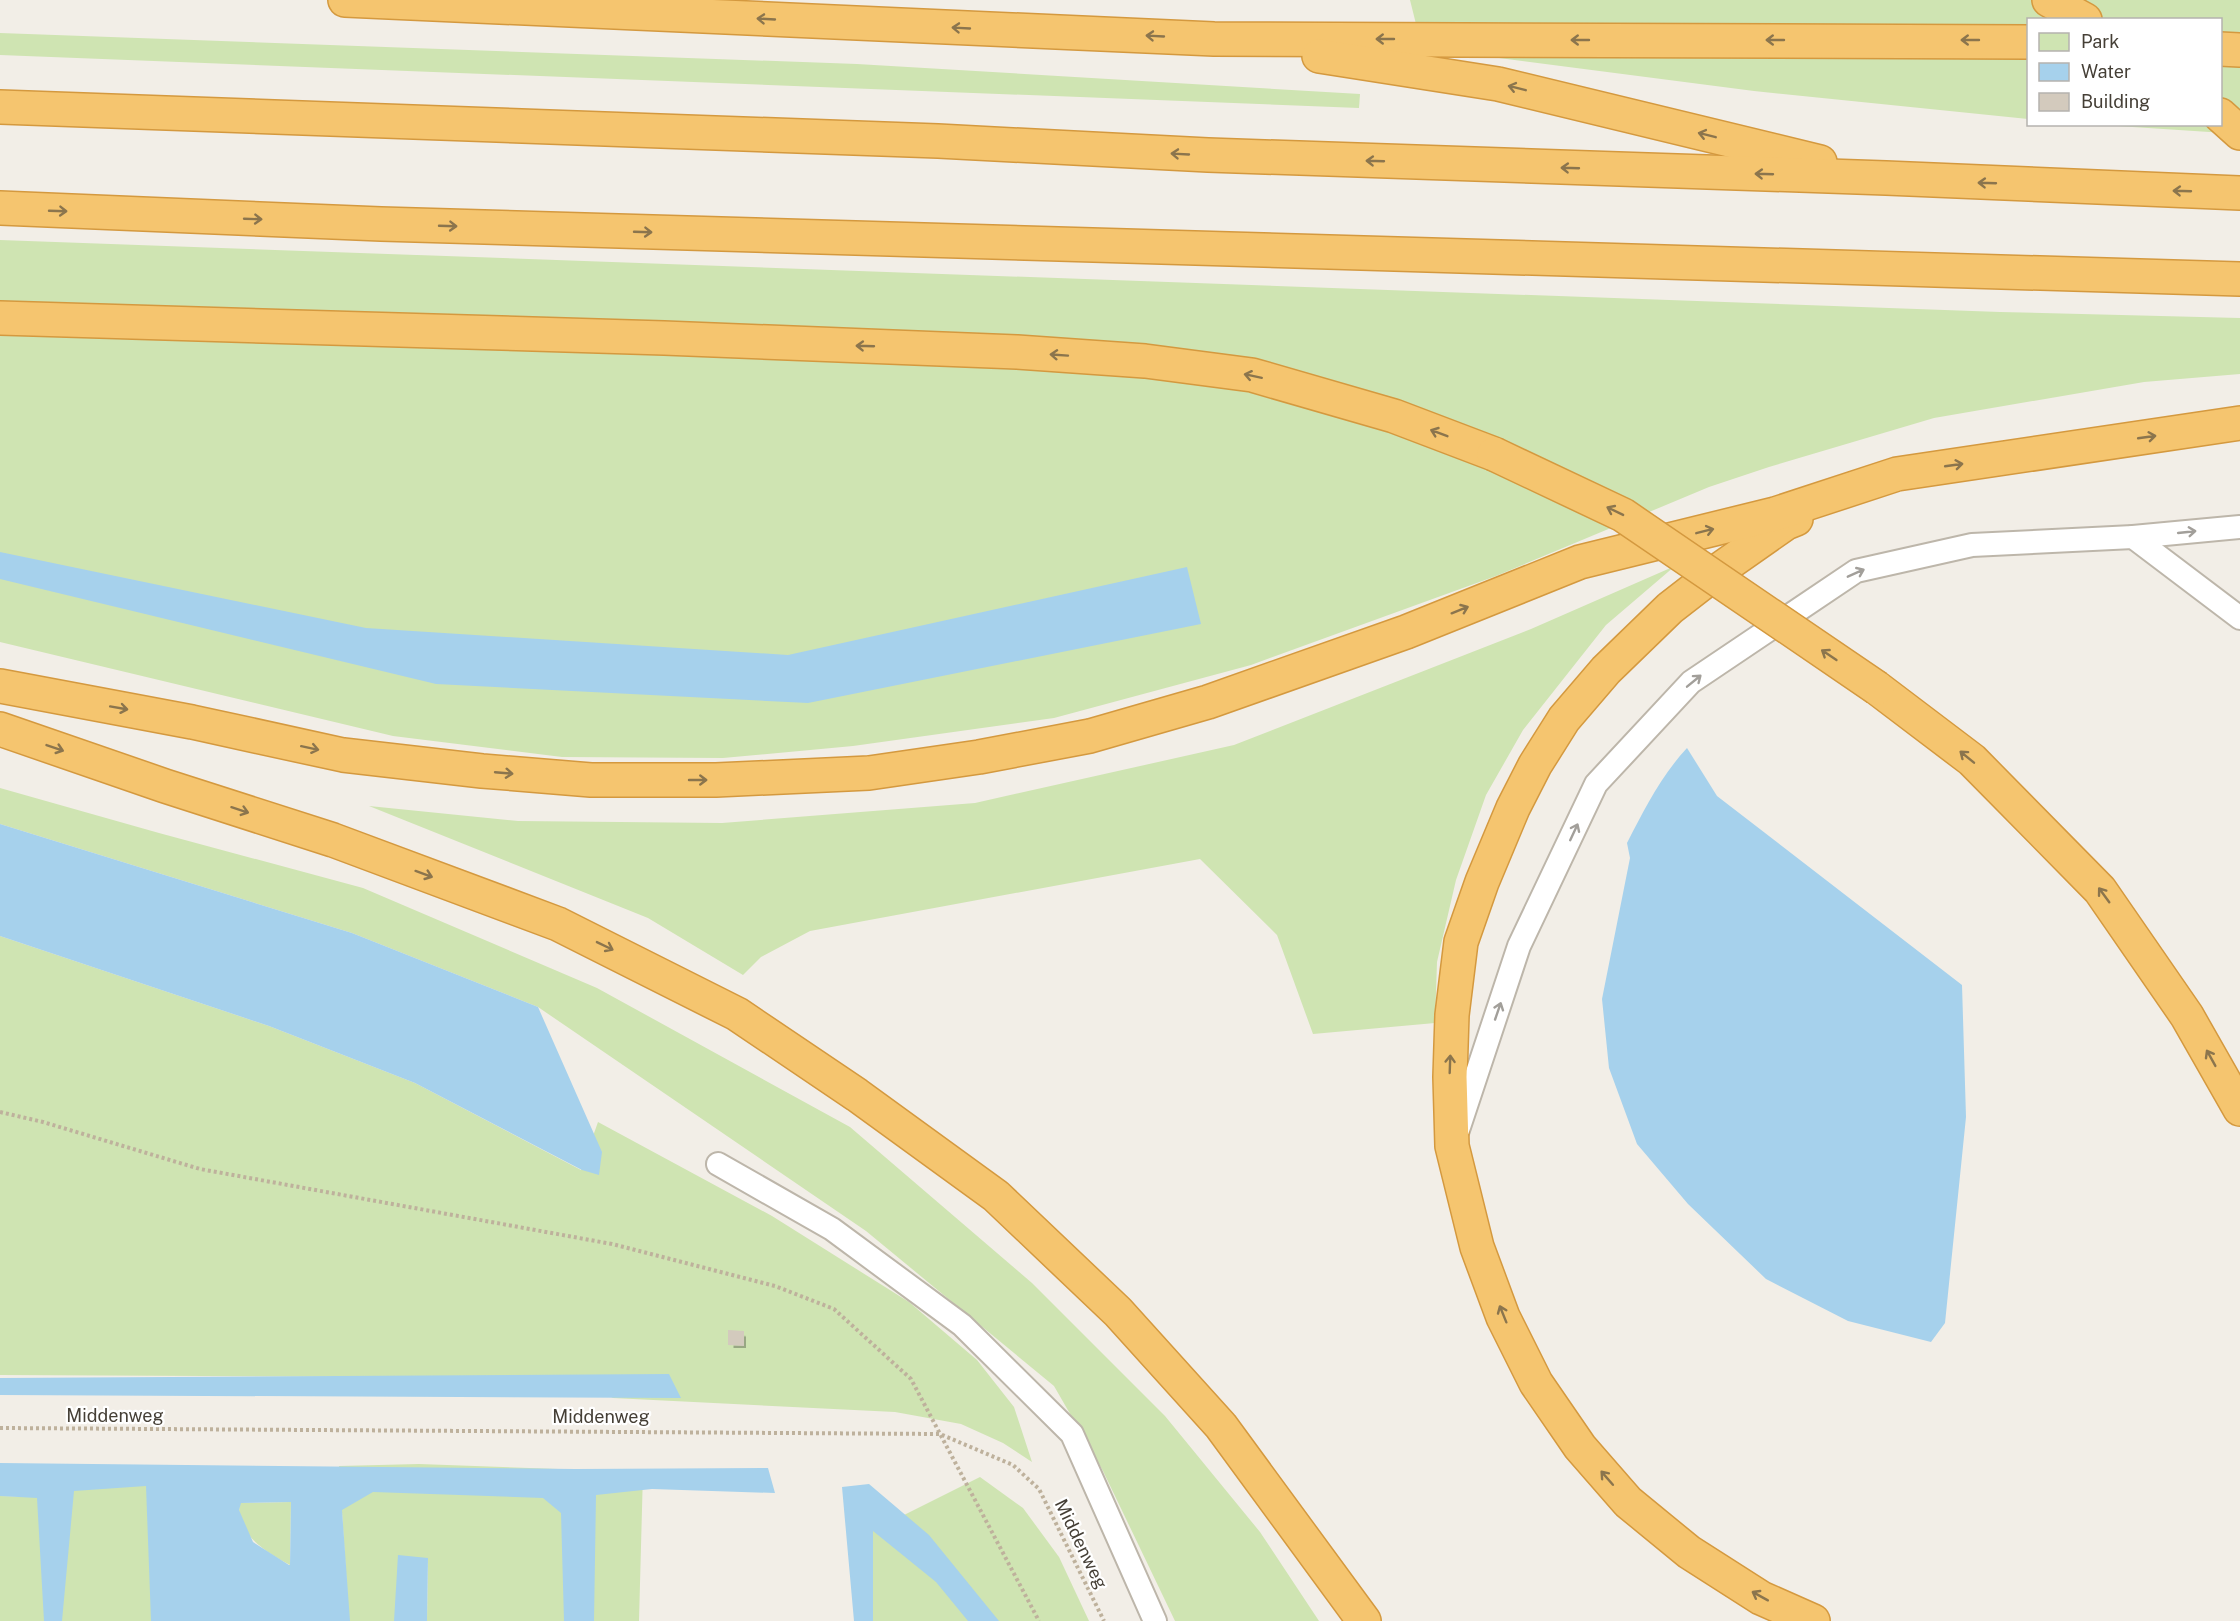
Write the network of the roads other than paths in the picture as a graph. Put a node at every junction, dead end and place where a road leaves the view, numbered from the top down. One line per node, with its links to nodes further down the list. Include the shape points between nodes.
1 (345, 0): 4 (highway, one-way to 1)
2 (2049, 0): 3 (highway)
3 (2081, 18)
4 (1214, 39): 5 (highway, one-way to 4); 11 (highway, one-way to 4, via 1498,84)
5 (2027, 42)
6 (2222, 49): 7 (highway)
7 (2240, 50)
8 (0, 107): 11 (highway, one-way to 8, via 1208,156 938,141)
9 (2222, 117): 10 (highway)
10 (2240, 133)
11 (1886, 178): 12 (highway, one-way to 11)
12 (2240, 193)
13 (0, 208): 14 (highway, one-way to 14, via 381,224)
14 (2240, 279)
15 (0, 318): 23 (highway, one-way to 15, bridge, via 2187,1016 2100,890 1972,760 1877,688 1623,515 1494,454 1394,416 1252,375 1145,361 1017,352)
16 (2240, 423): 17 (highway, one-way to 16)
17 (1897, 474): 21 (highway, one-way to 17, via 343,755 482,771 591,780 716,780 869,773 979,758 1090,736 1197,705 1406,632 1580,562 1775,514); 24 (highway, one-way to 17, via 1452,1016 1461,942 1513,808 1564,719 1606,670 1670,608 1719,570 1786,523)
18 (2240, 527): 19 (lane, one-way to 18)
19 (2133, 537): 20 (lane); 24 (lane, one-way to 19, via 1520,946 1596,784 1691,682 1856,571 1972,545)
20 (2240, 618)
21 (0, 686)
22 (0, 729): 27 (highway, one-way to 27, via 333,840 558,924 737,1014 996,1196 1118,1312 1221,1426)
23 (2240, 1109)
24 (1452, 1146): 28 (highway, one-way to 24, via 1761,1598 1689,1552 1628,1502 1580,1446 1536,1383 1503,1317 1477,1246)
25 (718, 1164): 26 (lane, via 832,1229 962,1325 1072,1434)
26 (1155, 1621)
27 (1364, 1621)
28 (1813, 1621)

